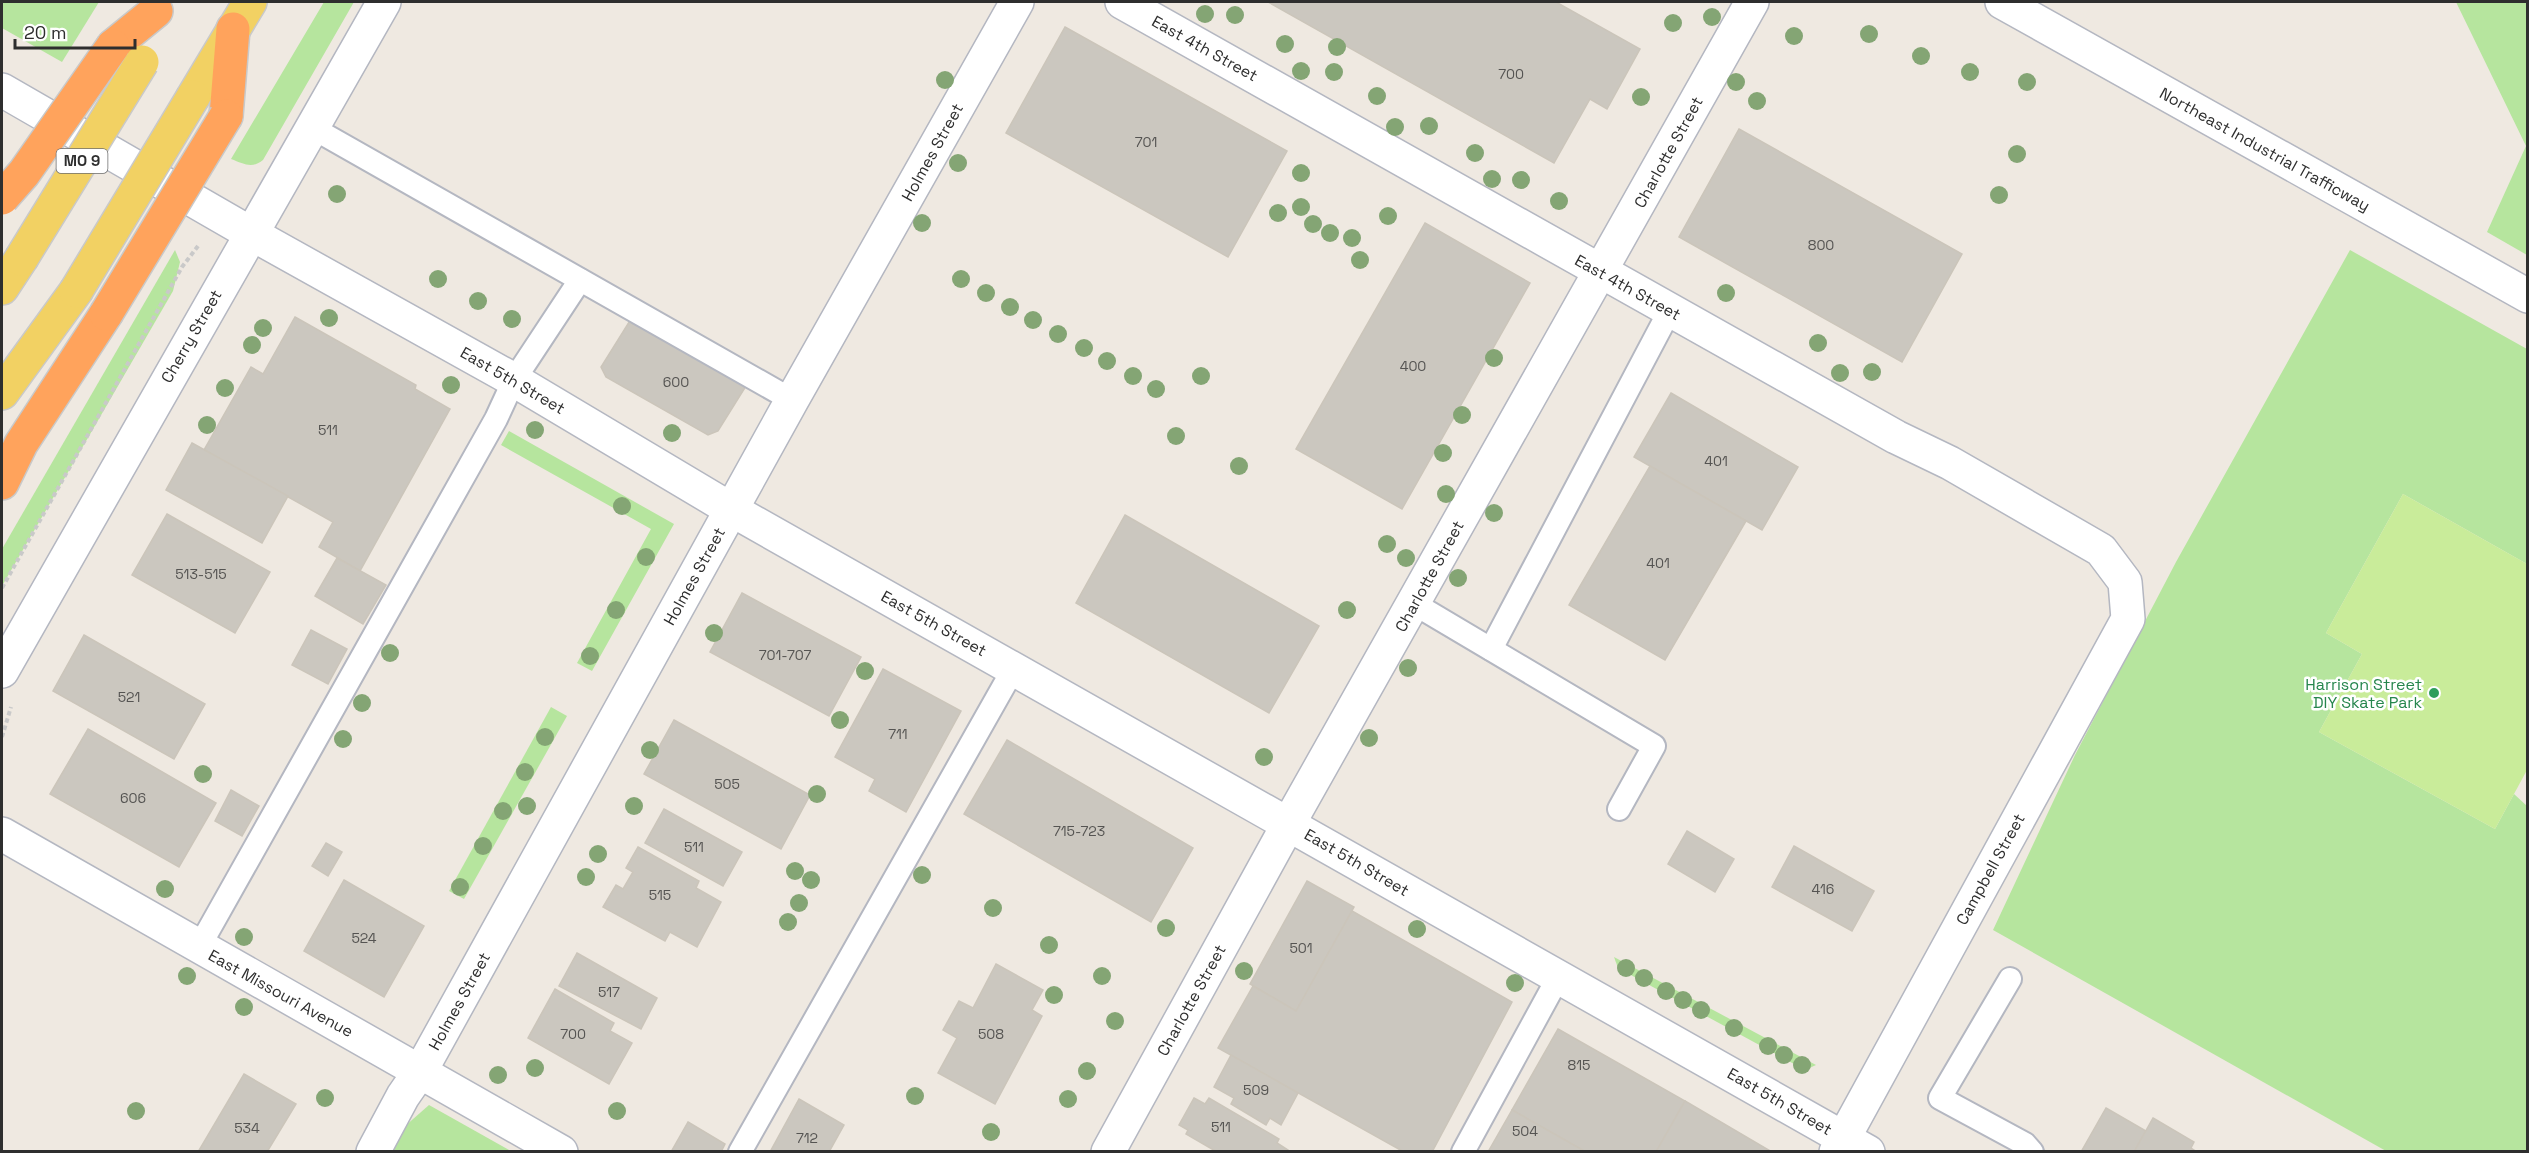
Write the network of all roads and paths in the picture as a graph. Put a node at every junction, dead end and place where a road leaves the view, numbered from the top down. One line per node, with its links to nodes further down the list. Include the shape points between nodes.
1 (384, 2): 9 (street, Cherry Street)
2 (1017, 2): 19 (street, Holmes Street)
3 (1122, 2): 12 (street, East 4th Street)
4 (1752, 2): 12 (street, Charlotte Street)
5 (2002, 2): 15 (street, Northeast Industrial Trafficway)
6 (159, 6): 10 (highway, bridge, via 113,46 24,173); 14 (main road, MO 9, bridge, via 142,62)
7 (241, 15): 18 (main road, bridge, via 76,291); 20 (highway, bridge, via 226,116 106,314 21,444)
8 (2, 90): 11 (street, East 5th Street)
9 (311, 127): 11 (street, Cherry Street); 13 (lane)
10 (2, 198)
11 (250, 233): 17 (street, East 5th Street); 26 (street, Cherry Street)
12 (1601, 272): 16 (street, East 4th Street); 23 (street, Charlotte Street)
13 (580, 280): 17 (lane); 19 (lane)
14 (2, 288)
15 (2528, 296)
16 (1670, 310): 22 (street, East 4th Street, via 2101,550); 24 (lane)
17 (514, 380): 21 (street, East 5th Street); 30 (lane)
18 (2, 393)
19 (792, 400): 21 (street, Holmes Street)
20 (2, 483)
21 (732, 510): 25 (street, East 5th Street); 33 (street, Holmes Street)
22 (2125, 582): 34 (street, Campbell Street, via 2128,619)
23 (1413, 603): 24 (lane); 28 (street, Charlotte Street)
24 (1491, 649): 27 (lane, via 1654,746)
25 (1014, 668): 28 (street, East 5th Street); 37 (lane)
26 (2, 671)
27 (1619, 809)
28 (1289, 823): 31 (street, East 5th Street); 38 (street, Charlotte Street)
29 (2, 834): 30 (street, East Missouri Avenue)
30 (199, 947): 33 (street, East Missouri Avenue)
31 (1559, 976): 34 (street, East 5th Street); 39 (lane)
32 (2010, 979): 40 (lane, via 1940,1098 2025,1143)
33 (421, 1070): 35 (street, Holmes Street); 36 (street, East Missouri Avenue)
34 (1849, 1147)
35 (373, 1152)
36 (561, 1152)
37 (740, 1152)
38 (1108, 1152)
39 (1463, 1152)
40 (2032, 1152)

